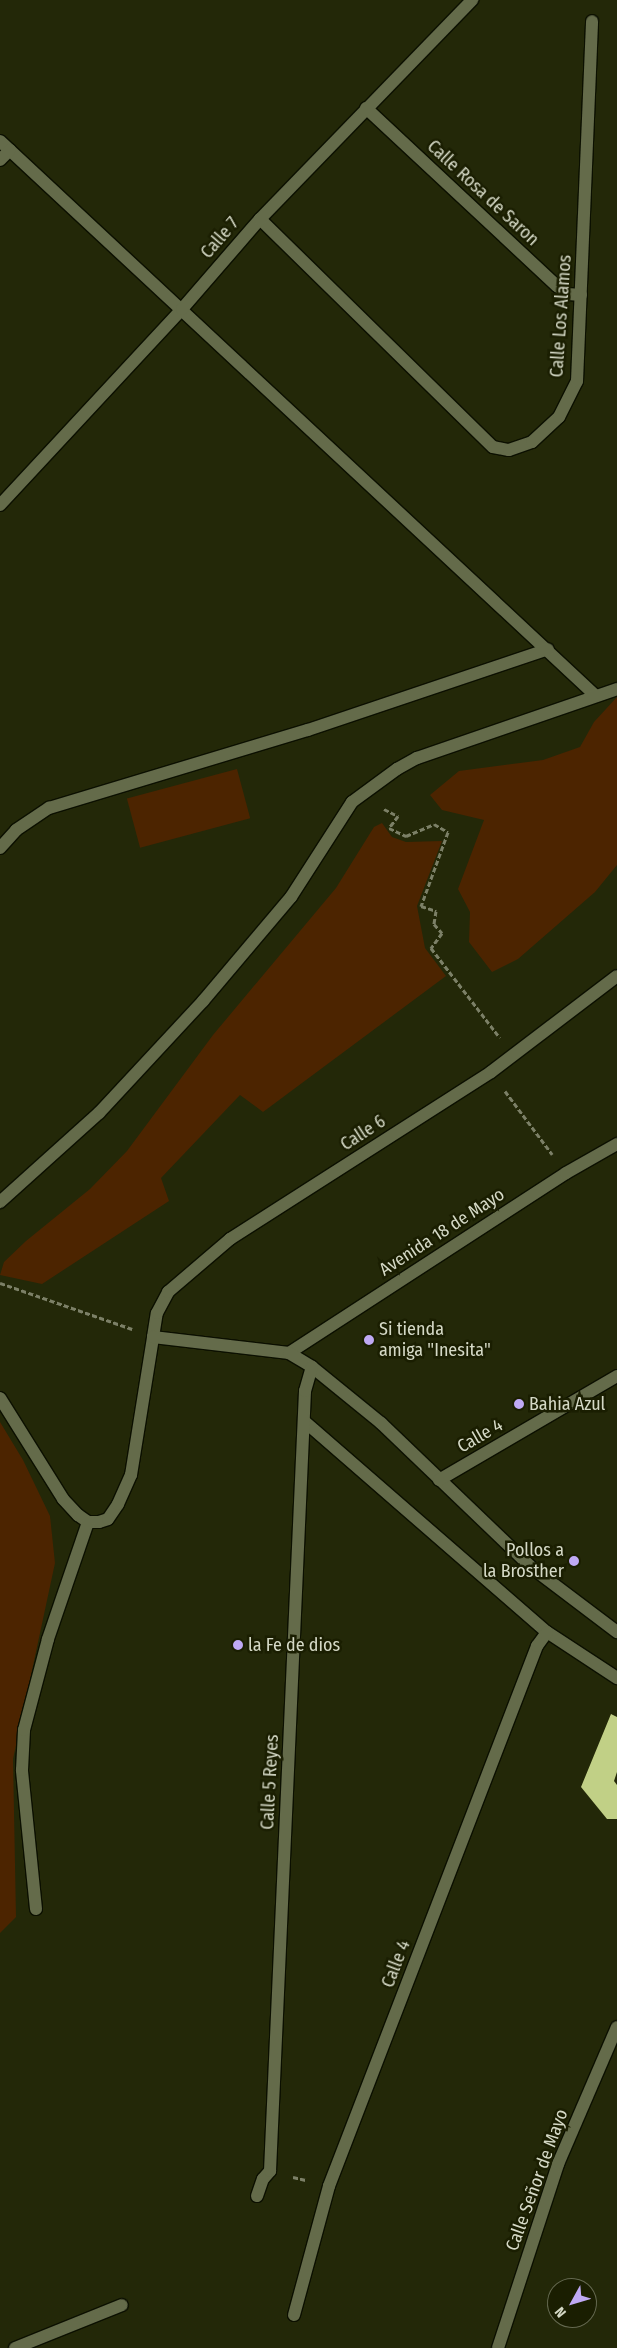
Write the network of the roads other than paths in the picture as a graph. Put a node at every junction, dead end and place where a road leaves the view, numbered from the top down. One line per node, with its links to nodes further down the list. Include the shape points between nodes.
1 (472, 0): 3 (street, Calle 7)
2 (592, 21): 7 (street, Calle Los Alamos)
3 (366, 108): 6 (street, Calle 7); 7 (street, Calle Rosa de Saron, via 557,286 568,294)
4 (5, 145): 5 (street); 8 (street)
5 (0, 160)
6 (260, 219): 7 (street, Calle Los Alamos, via 493,446 509,450 532,442 559,417 578,380); 8 (street, Calle 7)
7 (581, 295)
8 (182, 309): 9 (street, Calle 7); 10 (street)
9 (0, 504)
10 (548, 649): 12 (street); 13 (street, via 308,730 49,808 16,830)
11 (617, 689): 12 (street)
12 (596, 695): 16 (street, via 417,758 396,769 352,802 291,898 203,1001 99,1113)
13 (0, 848)
14 (617, 976): 17 (street, Calle 6, via 491,1072 230,1239 168,1292 157,1313)
15 (617, 1144): 18 (street, Avenida 18 de Mayo, via 566,1173)
16 (0, 1202)
17 (154, 1337): 18 (street); 24 (street, Calle 6, via 131,1475 108,1519)
18 (289, 1353): 19 (street)
19 (312, 1367): 22 (street, Calle 5 Reyes, via 305,1391); 23 (street, via 381,1423)
20 (617, 1376): 23 (street, Calle 4)
21 (0, 1398): 24 (street, via 63,1499)
22 (304, 1420): 25 (street); 30 (street, Calle 5 Reyes, via 270,2171 263,2179)
23 (439, 1480): 26 (street, via 531,1567)
24 (88, 1522): 28 (street, via 48,1639 24,1730 22,1770)
25 (547, 1632): 27 (street); 32 (street, Calle 4, via 537,1646 328,2186)
26 (617, 1632)
27 (617, 1678)
28 (36, 1908)
29 (617, 2027): 34 (street, Calle Señor de Mayo, via 558,2164)
30 (257, 2196)
31 (122, 2305): 33 (street)
32 (294, 2315)
33 (15, 2348)
34 (498, 2348)

